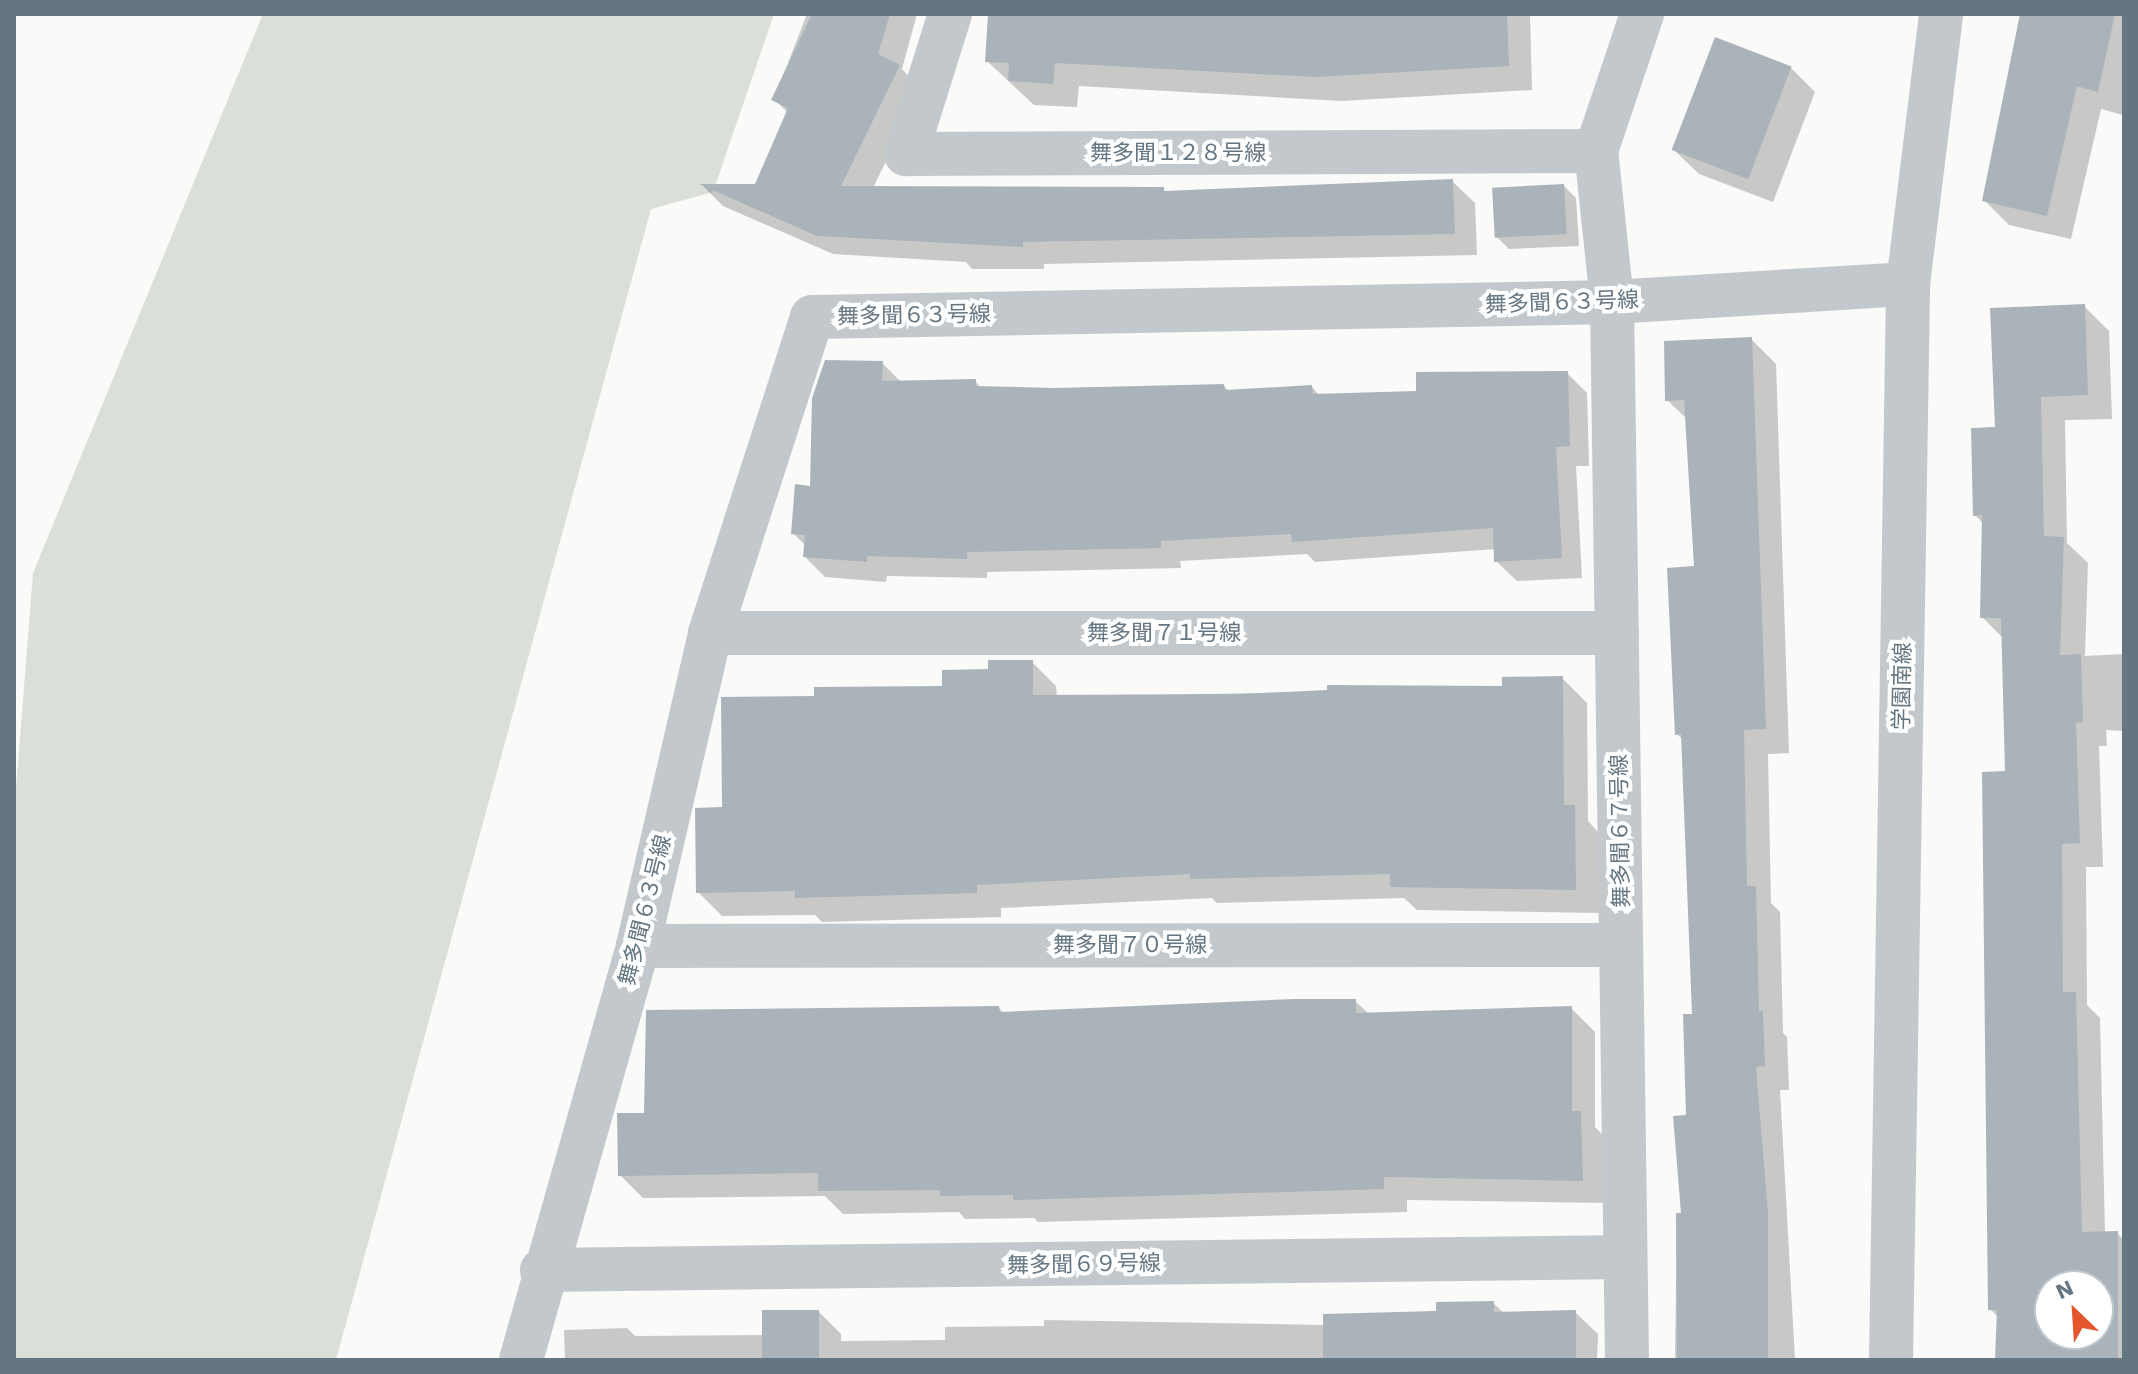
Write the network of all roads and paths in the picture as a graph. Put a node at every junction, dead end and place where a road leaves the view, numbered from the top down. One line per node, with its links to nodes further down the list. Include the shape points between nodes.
1 (950, 14): 4 (street, 舞多聞１２８号線, via 906,154)
2 (1642, 14): 4 (street)
3 (1941, 14): 5 (street, 学園南線)
4 (1596, 151): 6 (street, 舞多聞６７号線)
5 (1908, 284): 6 (street, 舞多聞６３号線); 15 (street, 学園南線)
6 (1612, 302): 7 (street, 舞多聞６３号線, via 812,317); 8 (street, 舞多聞６７号線)
7 (710, 633): 8 (street, 舞多聞７１号線); 10 (street, 舞多聞６３号線)
8 (1617, 633): 9 (street, 舞多聞６７号線)
9 (1621, 945): 10 (street, 舞多聞７０号線); 11 (street, 舞多聞６７号線)
10 (638, 946): 12 (street, 舞多聞６３号線)
11 (1625, 1257): 12 (street, 舞多聞６９号線); 14 (street, 舞多聞６７号線)
12 (542, 1270): 13 (street, 舞多聞６３号線)
13 (521, 1360)
14 (1627, 1360)
15 (1891, 1360)

